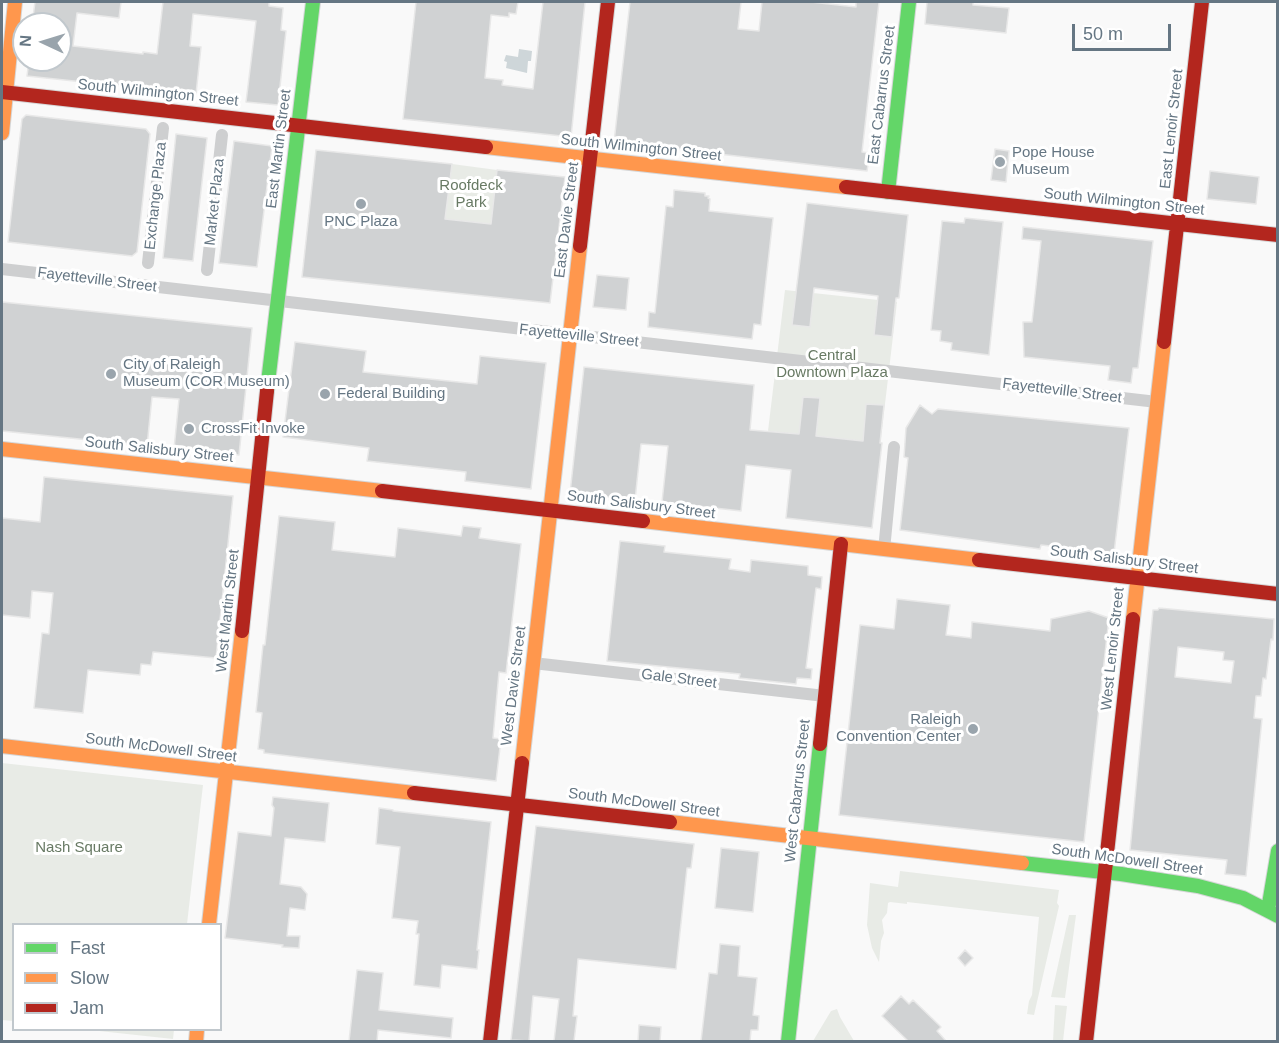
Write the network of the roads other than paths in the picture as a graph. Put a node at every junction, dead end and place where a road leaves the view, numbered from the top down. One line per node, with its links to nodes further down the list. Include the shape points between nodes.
1 (15, 2): 6 (main road)
2 (313, 2): 7 (main road, East Martin Street)
3 (608, 2): 11 (main road, East Davie Street)
4 (909, 2): 12 (main road, East Cabarrus Street)
5 (1202, 2): 13 (main road, East Lenoir Street)
6 (4, 92): 7 (main road, South Wilmington Street); 9 (main road)
7 (298, 125): 11 (main road, South Wilmington Street); 18 (main road, East Martin Street)
8 (163, 128): 15 (street, Exchange Plaza)
9 (2, 133)
10 (222, 135): 17 (street, Market Plaza)
11 (591, 158): 12 (main road, South Wilmington Street); 19 (main road, East Davie Street)
12 (888, 192): 13 (main road, South Wilmington Street)
13 (1178, 225): 14 (main road, South Wilmington Street); 20 (main road, West Lenoir Street)
14 (1278, 234)
15 (148, 263)
16 (2, 269): 18 (street, Fayetteville Street)
17 (207, 270)
18 (278, 301): 19 (street, Fayetteville Street); 23 (main road, West Martin Street)
19 (571, 334): 20 (street, Fayetteville Street); 24 (main road, West Davie Street)
20 (1157, 402): 27 (main road, West Lenoir Street)
21 (894, 447): 26 (street)
22 (2, 449): 23 (main road, South Salisbury Street)
23 (259, 478): 24 (main road, South Salisbury Street); 32 (main road, West Martin Street)
24 (550, 511): 25 (main road, South Salisbury Street); 29 (main road, West Davie Street)
25 (841, 544): 26 (main road, South Salisbury Street); 30 (main road, West Cabarrus Street)
26 (884, 550): 27 (main road, South Salisbury Street)
27 (1138, 578): 28 (main road, South Salisbury Street); 36 (main road, West Lenoir Street)
28 (1278, 594)
29 (533, 663): 30 (street, Gale Street); 33 (main road, West Davie Street)
30 (825, 696): 34 (main road, West Cabarrus Street)
31 (2, 746): 32 (main road, South McDowell Street)
32 (226, 772): 33 (main road, South McDowell Street); 38 (main road, West Martin Street)
33 (517, 805): 34 (main road, South McDowell Street); 39 (main road, West Davie Street)
34 (810, 838): 36 (main road, South McDowell Street); 40 (main road, West Cabarrus Street)
35 (1278, 851): 37 (main road)
36 (1105, 872): 37 (main road, South McDowell Street, via 1198,886 1243,898); 41 (main road, West Lenoir Street)
37 (1273, 913)
38 (209, 923)
39 (490, 1041)
40 (788, 1041)
41 (1086, 1041)

